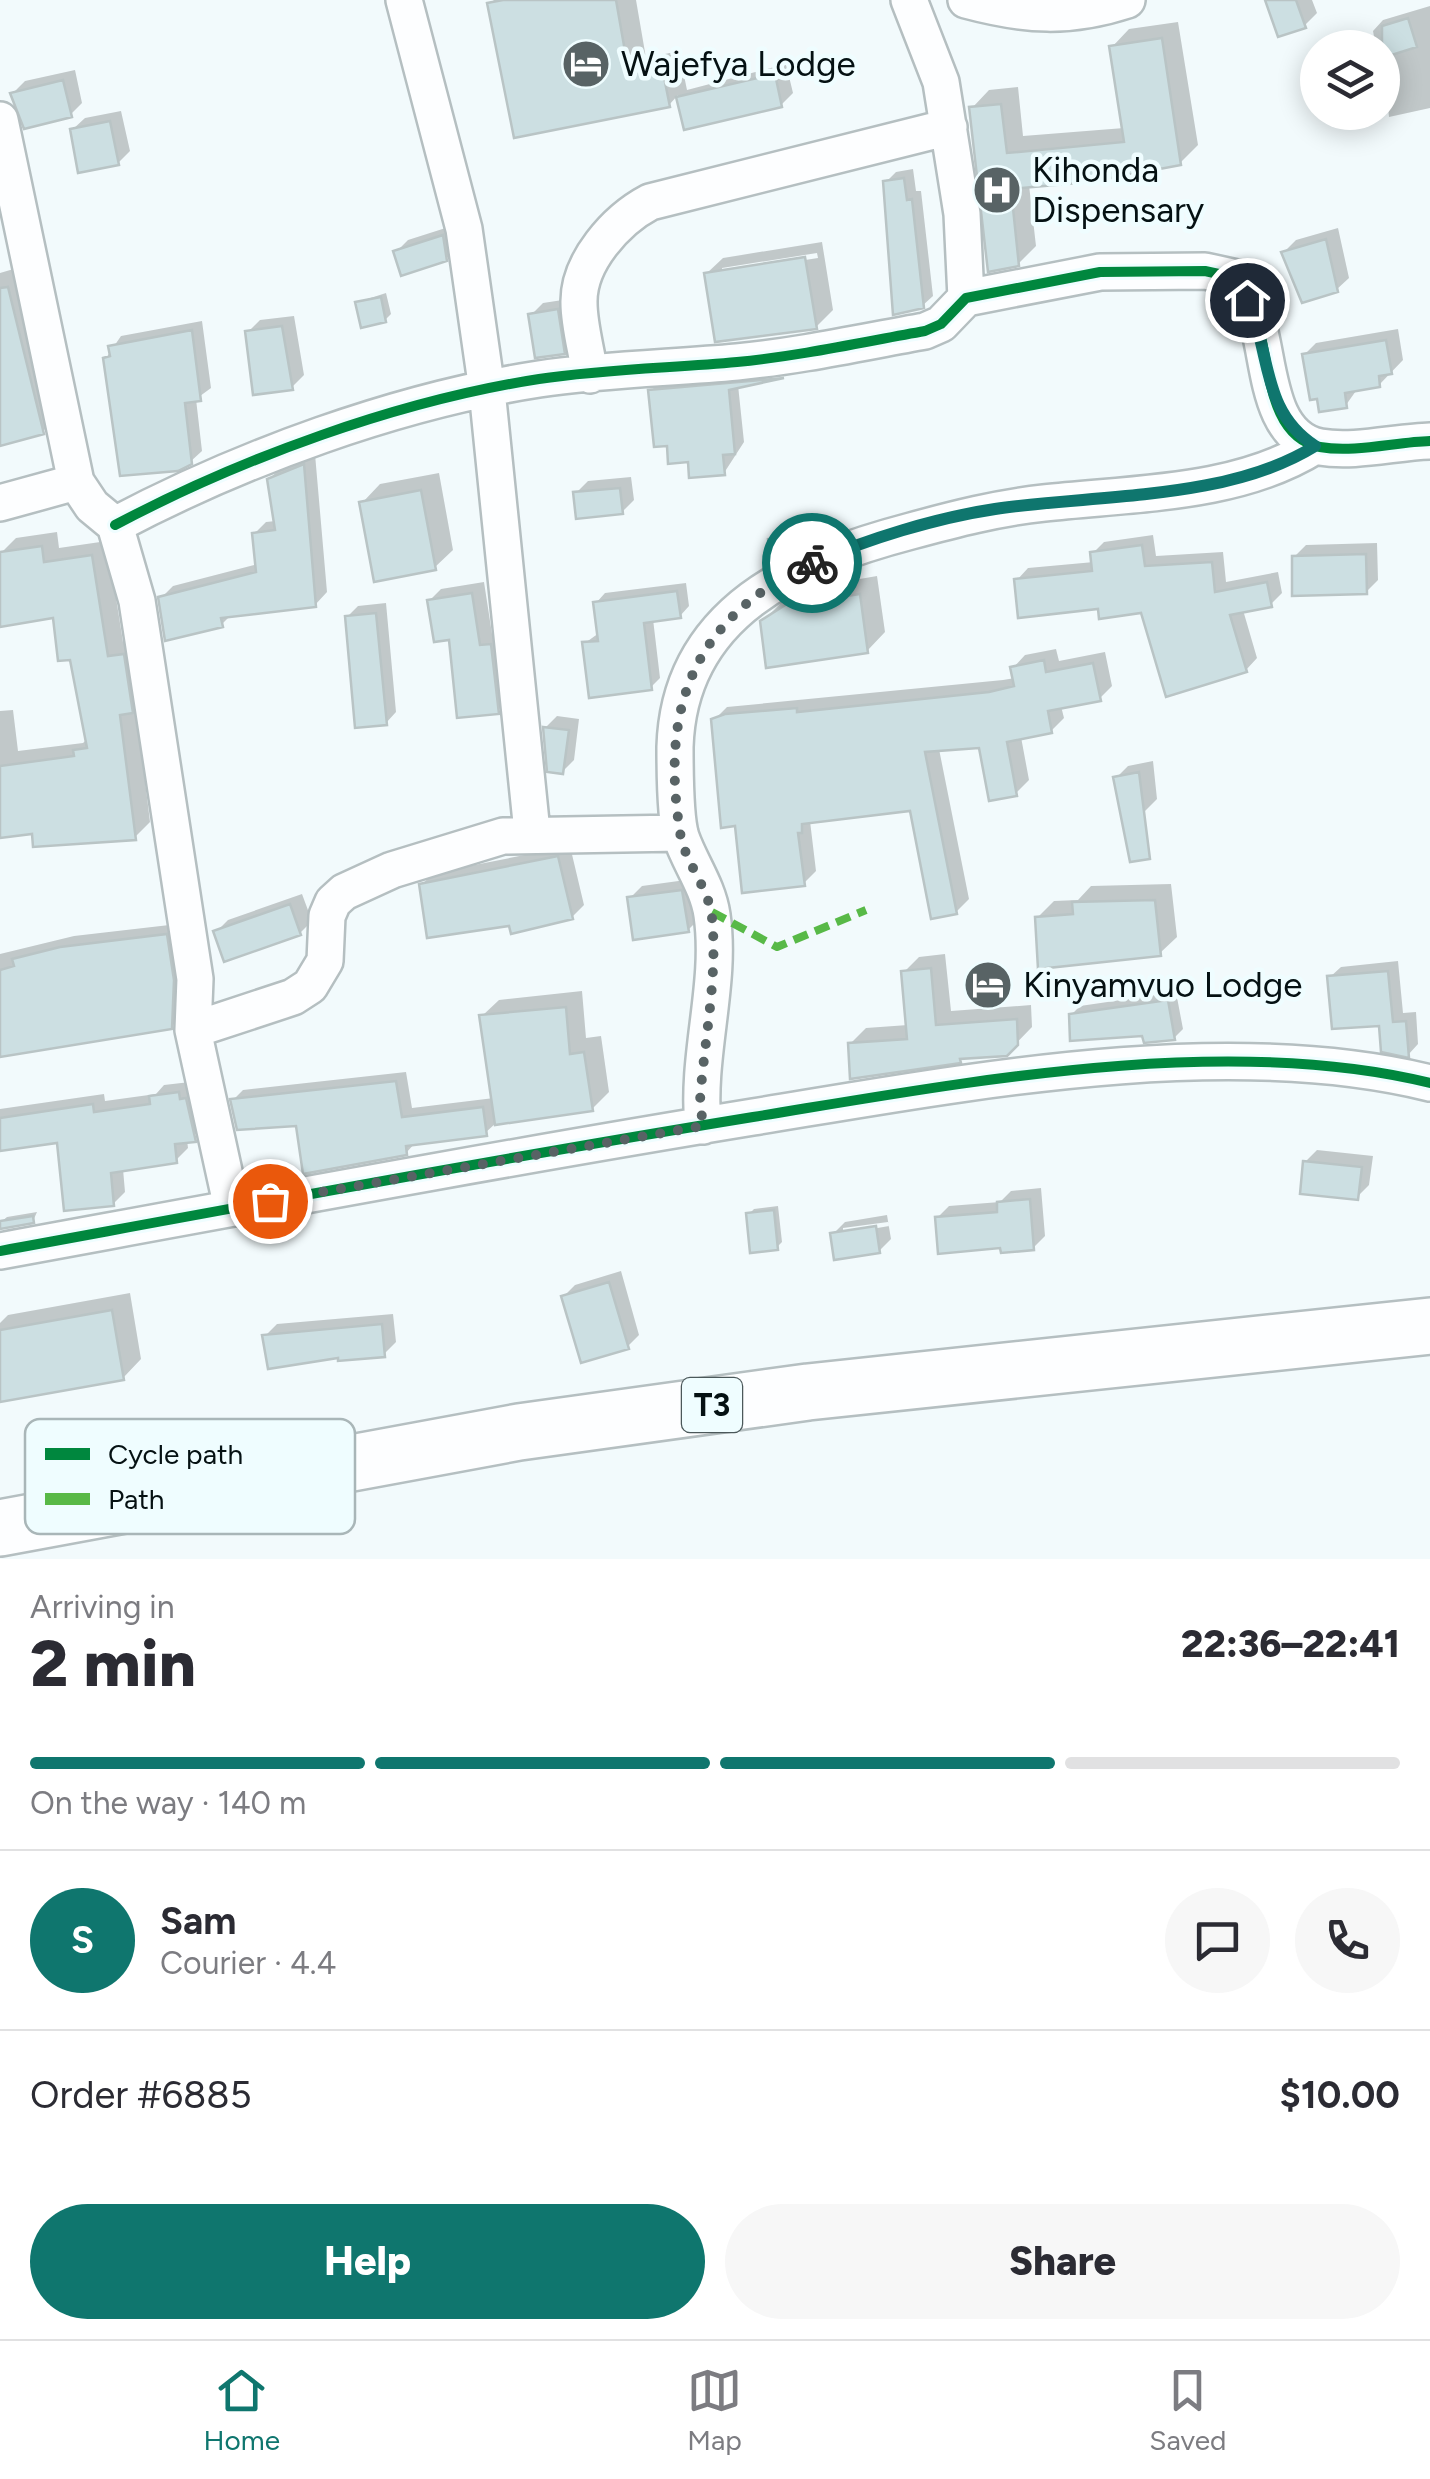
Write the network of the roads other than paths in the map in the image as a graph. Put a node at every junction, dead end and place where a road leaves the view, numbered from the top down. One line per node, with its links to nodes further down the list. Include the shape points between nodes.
1 (404, 0): 9 (street, via 464,228)
2 (909, 0): 6 (street)
3 (966, 0): 4 (street, via 1070,14)
4 (1127, 0)
5 (0, 120): 12 (street)
6 (949, 127): 7 (street); 8 (street, via 650,202 622,217 592,260 578,300)
7 (966, 298): 8 (street, via 941,324 925,330 742,362); 11 (street, via 1100,272 1205,271 1237,278 1257,320 1281,416)
8 (590, 375): 9 (street)
9 (487, 390): 14 (street, via 205,478); 15 (street)
10 (1430, 441): 11 (street)
11 (1315, 446): 16 (street, via 1286,464 1238,477 990,510 842,550 757,592 725,620 680,709)
12 (76, 482): 13 (street); 14 (street)
13 (0, 503)
14 (116, 525): 17 (street, via 137,602 173,816 195,979)
15 (532, 832): 16 (street); 17 (street, via 474,843 344,892 327,916 325,961 310,986)
16 (680, 833): 19 (street, via 713,924)
17 (194, 1030): 20 (street)
18 (1430, 1083): 19 (street, via 1372,1069 1167,1065 1060,1072)
19 (703, 1126): 20 (street)
20 (232, 1208): 21 (street)
21 (0, 1252)
22 (1430, 1326): 23 (highway, T3, via 808,1392 538,1429)
23 (355, 1463)
24 (25, 1523): 25 (highway, T3)
25 (0, 1528)

